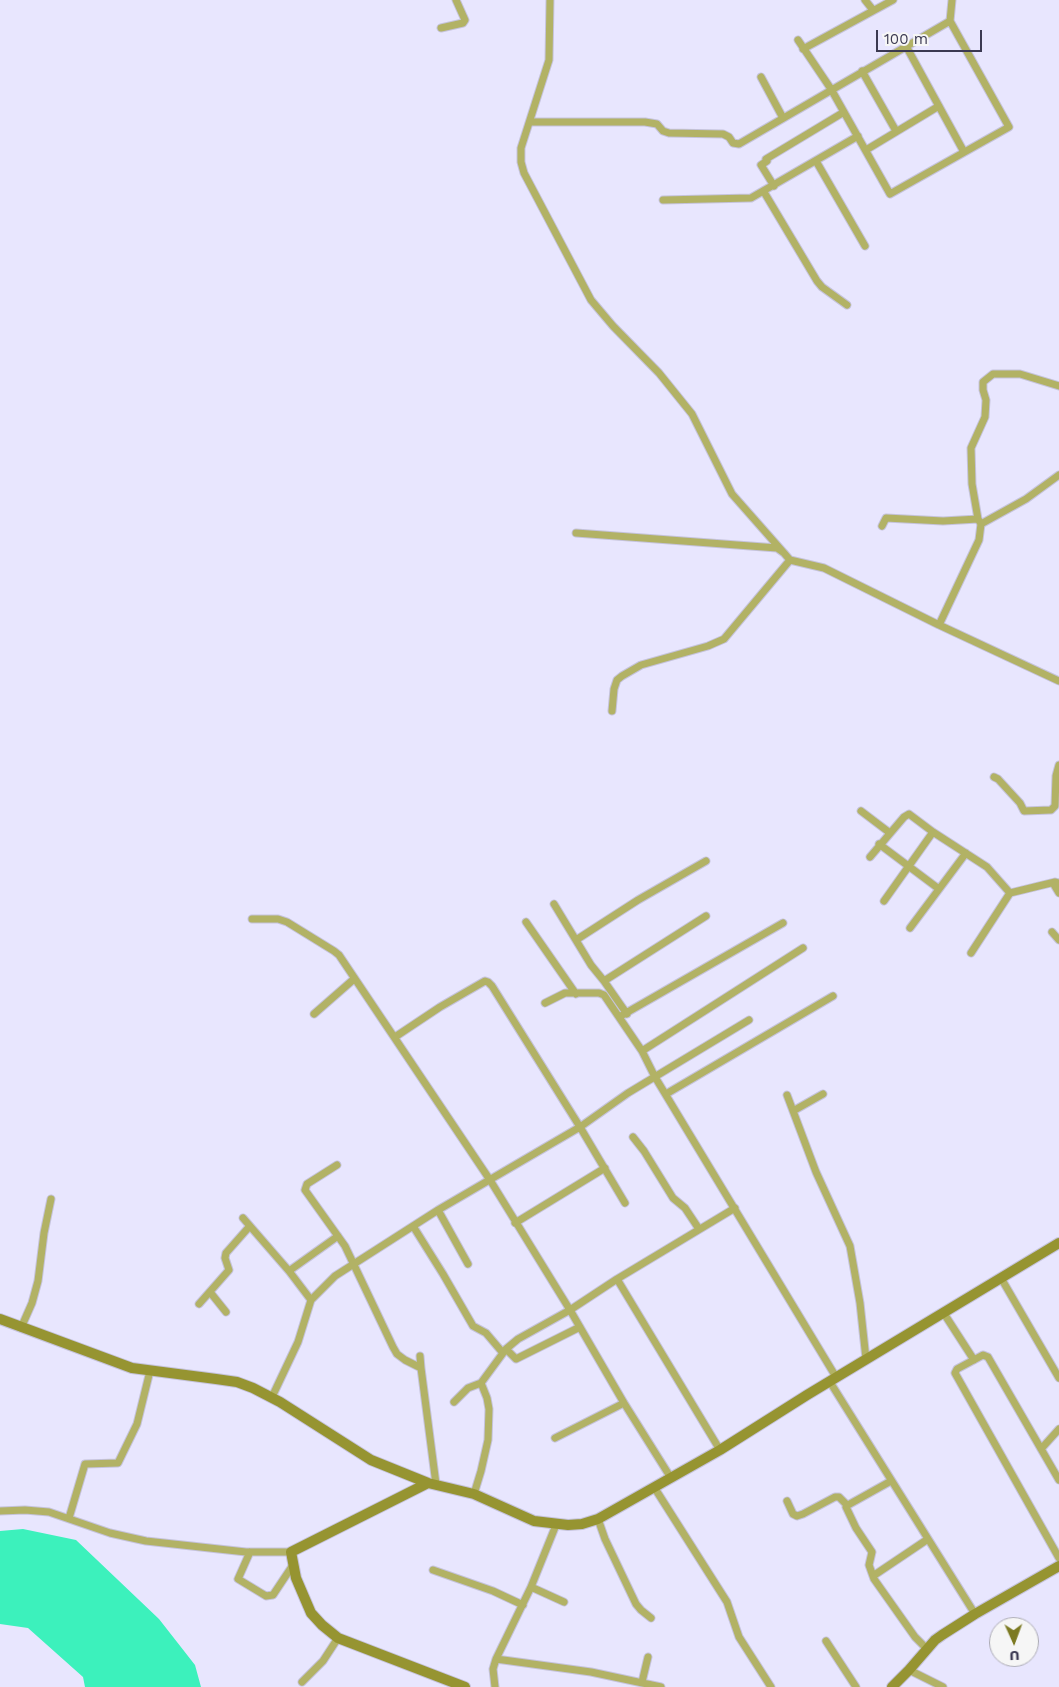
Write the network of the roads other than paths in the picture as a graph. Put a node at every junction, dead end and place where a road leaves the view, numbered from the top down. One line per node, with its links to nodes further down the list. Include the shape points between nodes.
1 (456, 0): 8 (street, via 466,20)
2 (550, 0): 18 (street, via 549,60)
3 (865, 0): 6 (street)
4 (893, 0): 6 (street)
5 (952, 0): 7 (street)
6 (873, 10): 11 (street)
7 (950, 21): 10 (street); 22 (street, via 1009,127)
8 (441, 28)
9 (798, 40): 11 (street)
10 (906, 46): 12 (street); 15 (street)
11 (803, 49): 14 (street)
12 (862, 71): 14 (street); 19 (street)
13 (761, 78): 17 (street)
14 (831, 89): 16 (street); 17 (street)
15 (939, 106): 19 (street); 22 (street)
16 (844, 112): 20 (street); 24 (street, via 766,159 761,165)
17 (782, 118): 18 (street, via 739,144 723,134 669,133 658,124 645,122)
18 (530, 122): 34 (street, via 521,148 523,168 583,287 601,312 644,355 692,414 732,494)
19 (896, 132): 21 (street)
20 (858, 136): 21 (street); 23 (street)
21 (866, 150): 22 (street, via 890,194)
22 (964, 152)
23 (816, 161): 24 (street); 27 (street)
24 (774, 186): 25 (street)
25 (764, 192): 26 (street, via 745,199); 28 (street, via 817,281)
26 (663, 200)
27 (865, 246)
28 (847, 305)
29 (1059, 386): 31 (street, via 1020,374 993,374 983,382 985,417 971,448 972,484)
30 (1059, 475): 31 (street, via 1026,499)
31 (980, 521): 32 (street, via 886,518); 36 (street, via 979,540)
32 (882, 526)
33 (576, 533): 34 (street, via 777,548)
34 (784, 552): 35 (street)
35 (790, 560): 36 (street, via 824,568); 38 (street, via 724,639 642,665 622,676 614,689)
36 (939, 625): 37 (street)
37 (1059, 681)
38 (612, 711)
39 (1059, 765): 40 (street, via 1055,806 1051,810 1024,811)
40 (994, 777)
41 (861, 811): 43 (street)
42 (933, 832): 43 (street, via 909,814); 45 (street); 48 (street)
43 (890, 833): 44 (street)
44 (879, 844): 46 (street); 48 (street)
45 (966, 853): 50 (street); 51 (street, via 988,867)
46 (870, 857)
47 (706, 861): 61 (street)
48 (909, 866): 50 (street); 53 (street)
49 (1056, 883): 51 (street); 52 (street)
50 (939, 889): 59 (street)
51 (1010, 893): 64 (street)
52 (1059, 893)
53 (884, 901)
54 (554, 904): 61 (street)
55 (706, 916): 66 (street)
56 (252, 919): 65 (street, via 287,922 334,950)
57 (526, 922): 67 (street)
58 (783, 923): 71 (street)
59 (910, 928)
60 (1052, 932): 62 (street)
61 (576, 940): 66 (street)
62 (1059, 940)
63 (803, 948): 74 (street)
64 (972, 953)
65 (354, 979): 70 (street); 73 (street)
66 (604, 981): 71 (street)
67 (576, 994): 69 (street, via 565,993); 71 (street, via 602,994)
68 (833, 996): 76 (street)
69 (545, 1003)
70 (314, 1014)
71 (623, 1015): 74 (street)
72 (749, 1020): 75 (street)
73 (396, 1037): 80 (street, via 440,1007 488,982); 84 (street)
74 (642, 1051): 75 (street)
75 (655, 1077): 76 (street); 80 (street)
76 (666, 1094): 87 (street)
77 (823, 1094): 79 (street)
78 (786, 1095): 79 (street)
79 (793, 1111): 112 (street, via 816,1172 850,1246)
80 (580, 1126): 83 (street); 84 (street)
81 (633, 1136): 93 (street, via 673,1198 685,1208)
82 (337, 1165): 94 (street, via 305,1188)
83 (605, 1168): 86 (street); 90 (street)
84 (490, 1180): 88 (street); 90 (street)
85 (52, 1199): 109 (street, via 38,1281)
86 (625, 1203)
87 (735, 1208): 93 (street); 117 (street)
88 (438, 1210): 91 (street); 97 (street)
89 (243, 1218): 92 (street)
90 (516, 1222): 104 (street)
91 (413, 1226): 96 (street); 110 (street, via 473,1326)
92 (249, 1227): 98 (street); 101 (street, via 226,1253 229,1270)
93 (699, 1229): 100 (street)
94 (338, 1236): 96 (street); 98 (street)
95 (1059, 1243): 99 (main road)
96 (354, 1263): 102 (street, via 335,1276); 114 (street, via 397,1354)
97 (468, 1264)
98 (290, 1271): 102 (street)
99 (1001, 1278): 106 (main road); 116 (street)
100 (617, 1279): 104 (street); 125 (street)
101 (210, 1292): 103 (street); 105 (street)
102 (311, 1300): 119 (street, via 298,1342)
103 (198, 1304)
104 (570, 1310): 108 (street); 110 (street, via 518,1339)
105 (226, 1312)
106 (944, 1312): 112 (main road); 113 (street)
107 (0, 1319): 109 (main road)
108 (580, 1327): 110 (street, via 516,1360); 121 (street)
109 (21, 1328): 115 (main road, via 132,1368)
110 (505, 1351): 118 (street)
111 (420, 1356): 114 (street)
112 (866, 1359): 117 (main road)
113 (974, 1360): 124 (street, via 988,1356); 141 (street, via 955,1373)
114 (421, 1368): 129 (street)
115 (150, 1371): 119 (main road, via 238,1382); 135 (street, via 137,1424 118,1463 84,1464)
116 (1059, 1378)
117 (833, 1379): 125 (main road); 128 (street)
118 (481, 1383): 120 (street, via 468,1388); 131 (street, via 489,1409 488,1440)
119 (272, 1397): 129 (main road, via 371,1460)
120 (454, 1402)
121 (624, 1403): 123 (street); 126 (street)
122 (1059, 1428): 124 (street)
123 (554, 1438)
124 (1041, 1448): 127 (street)
125 (720, 1450): 126 (main road)
126 (671, 1478): 130 (main road)
127 (1059, 1480)
128 (891, 1481): 133 (street); 138 (street)
129 (432, 1484): 131 (main road); 140 (main road)
130 (654, 1487): 136 (main road); 162 (street, via 727,1602 739,1637)
131 (474, 1494): 137 (main road, via 534,1521)
132 (787, 1501): 133 (street, via 797,1516 835,1497)
133 (847, 1505): 145 (street, via 856,1528 872,1552 869,1565)
134 (0, 1512): 135 (street, via 37,1510)
135 (69, 1518): 139 (street, via 110,1533 146,1541)
136 (598, 1519): 137 (main road, via 582,1524); 150 (street, via 636,1604)
137 (556, 1525): 146 (street)
138 (928, 1539): 145 (street); 149 (street)
139 (250, 1552): 140 (street); 142 (street, via 238,1579 266,1596 273,1595)
140 (291, 1552): 142 (main road)
141 (1059, 1558)
142 (293, 1564): 151 (main road, via 311,1613)
143 (1059, 1566): 149 (main road)
144 (433, 1570): 148 (street)
145 (873, 1576): 153 (street, via 915,1637)
146 (531, 1587): 147 (street); 148 (street)
147 (564, 1602)
148 (523, 1605): 155 (street)
149 (975, 1614): 153 (main road)
150 (651, 1618)
151 (338, 1638): 157 (street, via 323,1661); 159 (main road)
152 (826, 1641): 163 (street)
153 (927, 1649): 156 (main road)
154 (648, 1657): 158 (street)
155 (496, 1659): 158 (street); 160 (street, via 493,1669)
156 (910, 1670): 164 (main road); 165 (street)
157 (302, 1682)
158 (642, 1682): 161 (street)
159 (466, 1687)
160 (495, 1687)
161 (661, 1687)
162 (771, 1687)
163 (856, 1687)
164 (892, 1687)
165 (943, 1687)

